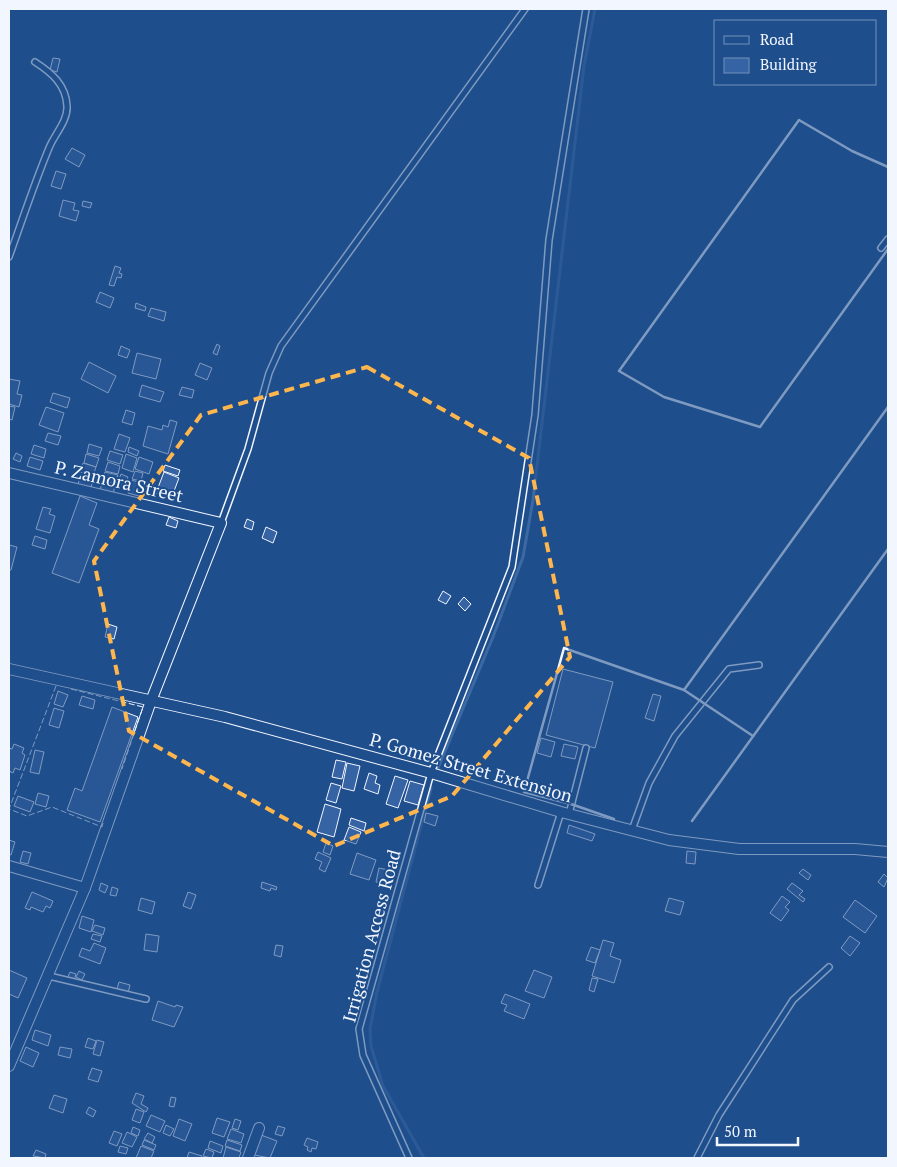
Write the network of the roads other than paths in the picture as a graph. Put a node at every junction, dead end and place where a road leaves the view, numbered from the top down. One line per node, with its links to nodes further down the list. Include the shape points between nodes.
1 (525, 9): 8 (lane, via 281,346 269,373 245,457)
2 (586, 9): 13 (lane, Irrigation Access Road, via 550,240 535,415 512,566)
3 (35, 62): 6 (lane, via 58,80 67,110 49,146)
4 (888, 239): 5 (lane)
5 (881, 248)
6 (9, 257)
7 (9, 473): 8 (street, P. Zamora Street)
8 (221, 523): 11 (street)
9 (759, 665): 15 (lane, via 729,669 675,736 649,783)
10 (9, 669): 11 (street, P. Gomez Street Extension)
11 (151, 701): 13 (street, P. Gomez Street Extension, via 225,717); 19 (street)
12 (586, 748): 14 (lane)
13 (431, 773): 14 (street, P. Gomez Street Extension); 26 (lane, Irrigation Access Road, via 359,1029 363,1055)
14 (565, 813): 15 (street, P. Gomez Street Extension); 18 (lane)
15 (632, 830): 16 (street, P. Gomez Street Extension, via 687,843 739,849 785,847)
16 (888, 852)
17 (9, 866): 19 (street)
18 (538, 885)
19 (85, 888): 21 (street)
20 (829, 967): 27 (lane, via 793,1000 719,1115)
21 (49, 976): 22 (lane); 23 (street)
22 (146, 999)
23 (9, 1066)
24 (259, 1128): 25 (street)
25 (248, 1158)
26 (409, 1158)
27 (697, 1158)

